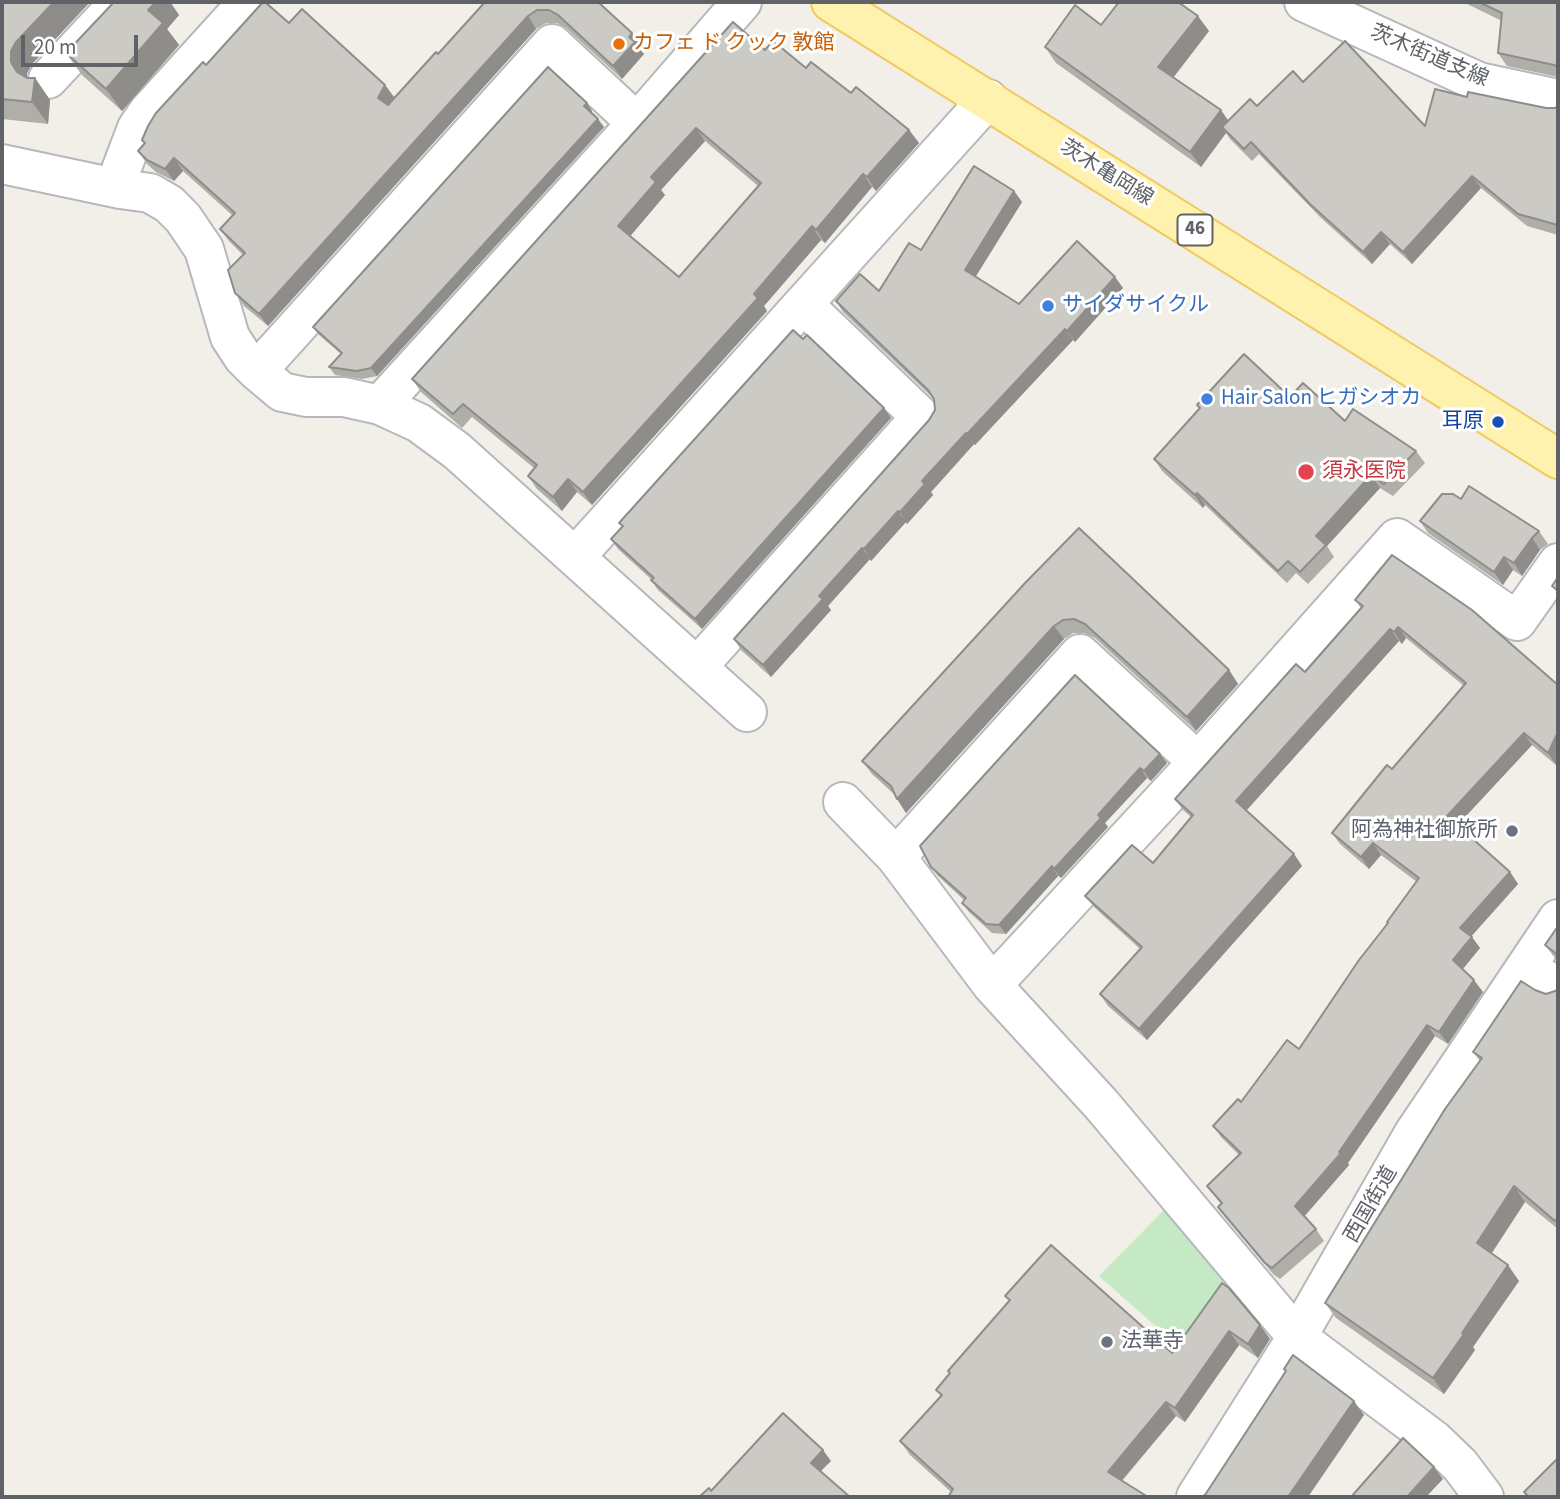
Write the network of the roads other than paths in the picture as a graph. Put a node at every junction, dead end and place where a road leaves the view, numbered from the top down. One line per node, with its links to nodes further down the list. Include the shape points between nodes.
1 (120, 2): 6 (street)
2 (248, 2): 11 (street, via 143,120 121,170)
3 (741, 2): 9 (street)
4 (831, 2): 7 (main road, 茨木亀岡線 / 46)
5 (1304, 2): 8 (street, 茨木街道支線, via 1479,82)
6 (48, 79)
7 (988, 99): 12 (street); 15 (main road, 茨木亀岡線 / 46)
8 (1558, 99)
9 (637, 123): 13 (street, via 552,44); 14 (street)
10 (2, 164): 11 (street)
11 (120, 190): 13 (street, via 150,193 183,218 204,249 230,337)
12 (803, 304): 16 (street); 18 (street, via 921,417)
13 (257, 371): 14 (street, via 282,392)
14 (380, 405): 16 (street, via 419,423 457,450)
15 (1558, 459)
16 (575, 557): 18 (street)
17 (1558, 563): 20 (street, via 1517,621 1397,538)
18 (697, 667): 19 (street)
19 (747, 712)
20 (1198, 762): 22 (street, via 1080,654); 25 (street)
21 (843, 802): 22 (street)
22 (896, 857): 25 (street)
23 (1558, 919): 24 (street, 西国街道)
24 (1527, 967): 26 (street); 27 (street, 西国街道, via 1414,1133)
25 (992, 985): 27 (street, via 1101,1104)
26 (1558, 988)
27 (1297, 1336): 28 (street, 西国街道); 29 (street, via 1434,1440)
28 (1196, 1497)
29 (1484, 1497)

